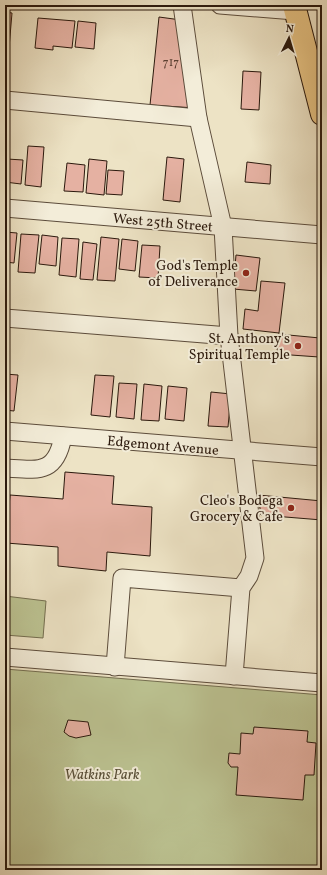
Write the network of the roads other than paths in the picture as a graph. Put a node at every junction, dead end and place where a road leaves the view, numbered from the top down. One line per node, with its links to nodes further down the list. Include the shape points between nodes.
1 (182, 5): 6 (street)
2 (220, 5): 3 (street)
3 (295, 8): 5 (main road)
4 (5, 100): 6 (street)
5 (322, 114)
6 (198, 118): 8 (street)
7 (5, 208): 8 (street, West 25th Street)
8 (223, 227): 9 (street, West 25th Street); 11 (street)
9 (322, 235)
10 (5, 318): 11 (street)
11 (229, 336): 14 (street)
12 (5, 430): 13 (street, Edgemont Avenue)
13 (63, 436): 14 (street, Edgemont Avenue); 16 (street, via 61,449 48,466 34,470)
14 (242, 452): 15 (street, Edgemont Avenue); 17 (street, via 255,558 249,576)
15 (322, 458)
16 (5, 468)
17 (241, 588): 19 (street, via 122,578); 20 (street)
18 (5, 657): 19 (street)
19 (115, 666): 20 (street)
20 (234, 676): 21 (street)
21 (322, 683)

